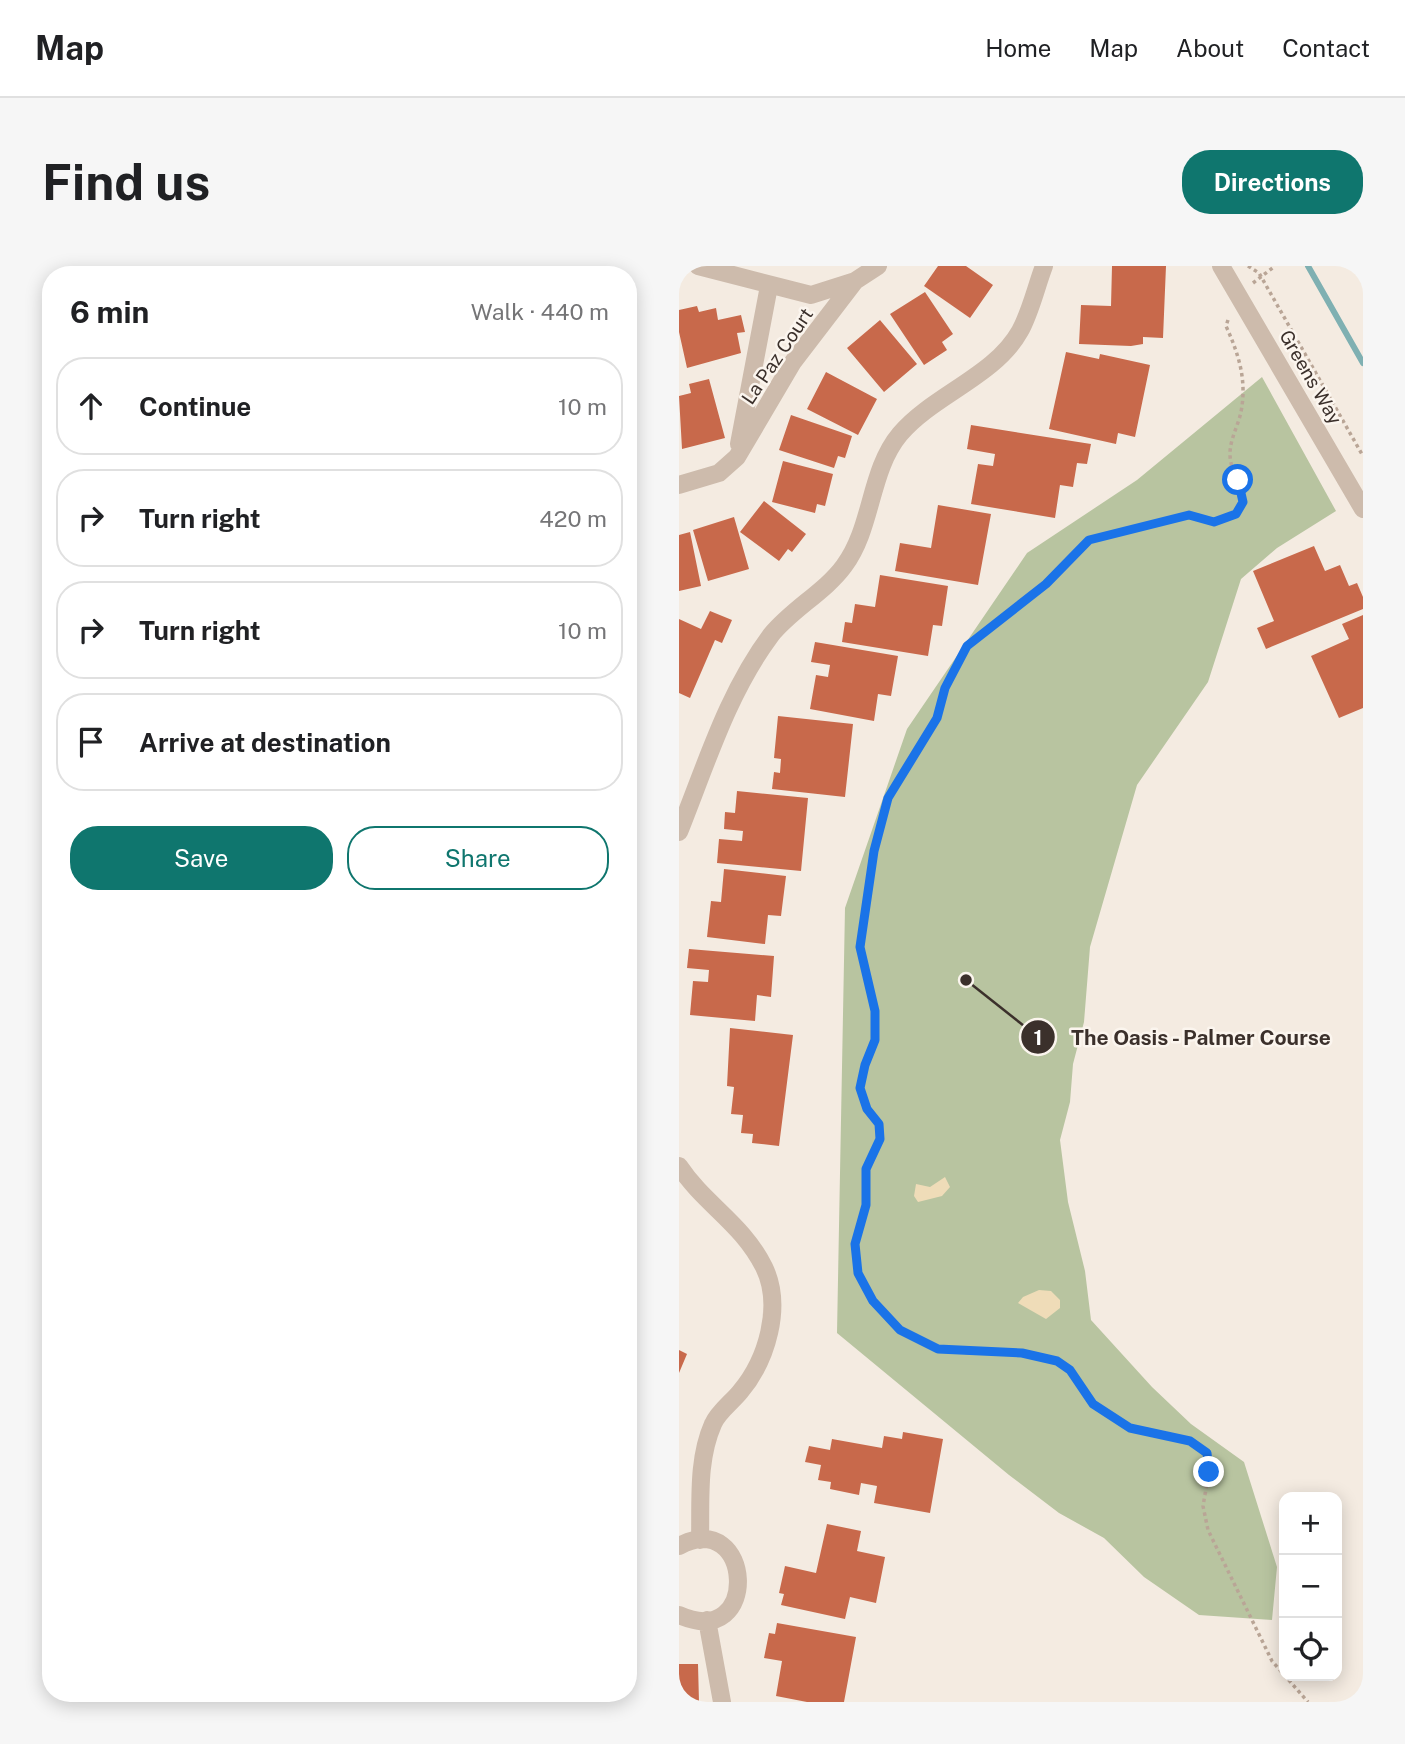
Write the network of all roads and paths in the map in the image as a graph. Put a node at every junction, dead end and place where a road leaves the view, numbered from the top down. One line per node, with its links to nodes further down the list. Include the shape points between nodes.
1 (698, 266): 9 (street)
2 (878, 266): 8 (street)
3 (1044, 266): 15 (street, via 1020,332 986,368 932,404 898,436 879,475 867,521 844,566 772,634 736,689)
4 (1221, 266): 10 (street, Greens Way)
5 (1248, 266): 7 (path)
6 (1275, 266): 7 (path)
7 (1261, 276): 10 (path); 11 (path)
8 (855, 281): 9 (street, via 811,295); 12 (street, La Paz Court, via 793,362)
9 (769, 286): 12 (street, La Paz Court)
10 (1238, 294): 14 (street, Greens Way); 22 (path, via 1226,326 1245,386 1230,442 1230,459 1243,502 1236,514 1214,522 1189,515 1089,540 1046,584 967,646 945,688 937,718 888,798 871,863 860,947 875,1011 875,1040 860,1088 867,1109 879,1124 880,1139 866,1169 866,1205 855,1244 858,1273 873,1301 900,1330 938,1349 1022,1353 1057,1361 1070,1370 1093,1404 1130,1428 1190,1441 1207,1453 1203,1506 1208,1530 1272,1661)
11 (1363, 456)
12 (737, 457): 13 (street, La Paz Court, via 719,473)
13 (679, 485)
14 (1363, 509)
15 (679, 832)
16 (679, 1166): 17 (street, via 744,1232 766,1270 773,1312 763,1354 742,1390 713,1422 702,1464)
17 (700, 1540): 18 (street); 20 (street, via 725,1548 739,1570 740,1584 730,1608)
18 (679, 1545)
19 (679, 1615): 20 (street)
20 (707, 1620): 21 (street)
21 (722, 1702)
22 (1308, 1702)

